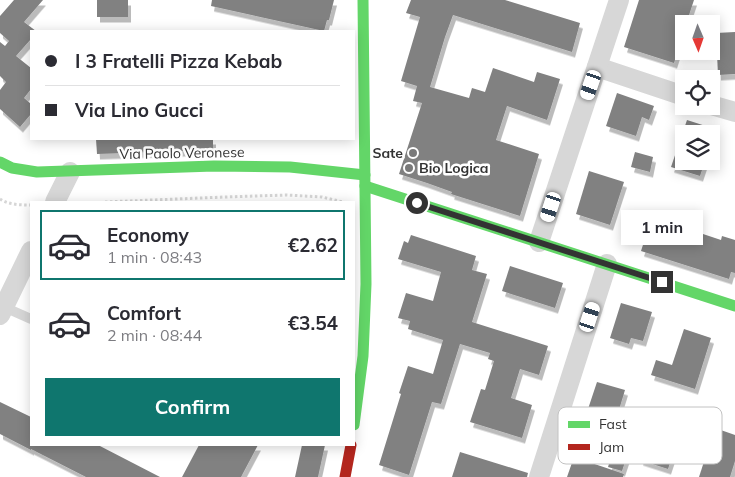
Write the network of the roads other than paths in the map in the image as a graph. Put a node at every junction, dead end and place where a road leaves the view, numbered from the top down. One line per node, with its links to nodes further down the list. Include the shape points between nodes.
1 (363, 0): 9 (street)
2 (620, 0): 3 (street)
3 (597, 67): 4 (street); 11 (street)
4 (675, 93)
5 (720, 108): 6 (street)
6 (735, 112)
7 (0, 162): 8 (street, Via Paolo Veronese, via 24,171)
8 (70, 172): 9 (street, Via Paolo Veronese, via 214,166 290,167); 10 (street)
9 (365, 181): 11 (street, Via Paolo Veronese); 18 (street, via 364,338)
10 (56, 201)
11 (539, 242): 13 (street, Via Paolo Veronese)
12 (30, 253): 15 (street)
13 (608, 264): 14 (street, Via Paolo Veronese); 17 (street)
14 (735, 306)
15 (2, 311): 16 (lane)
16 (30, 320)
17 (562, 407)
18 (355, 417)
19 (558, 418): 22 (street)
20 (351, 446): 21 (street)
21 (345, 477)
22 (539, 477)

